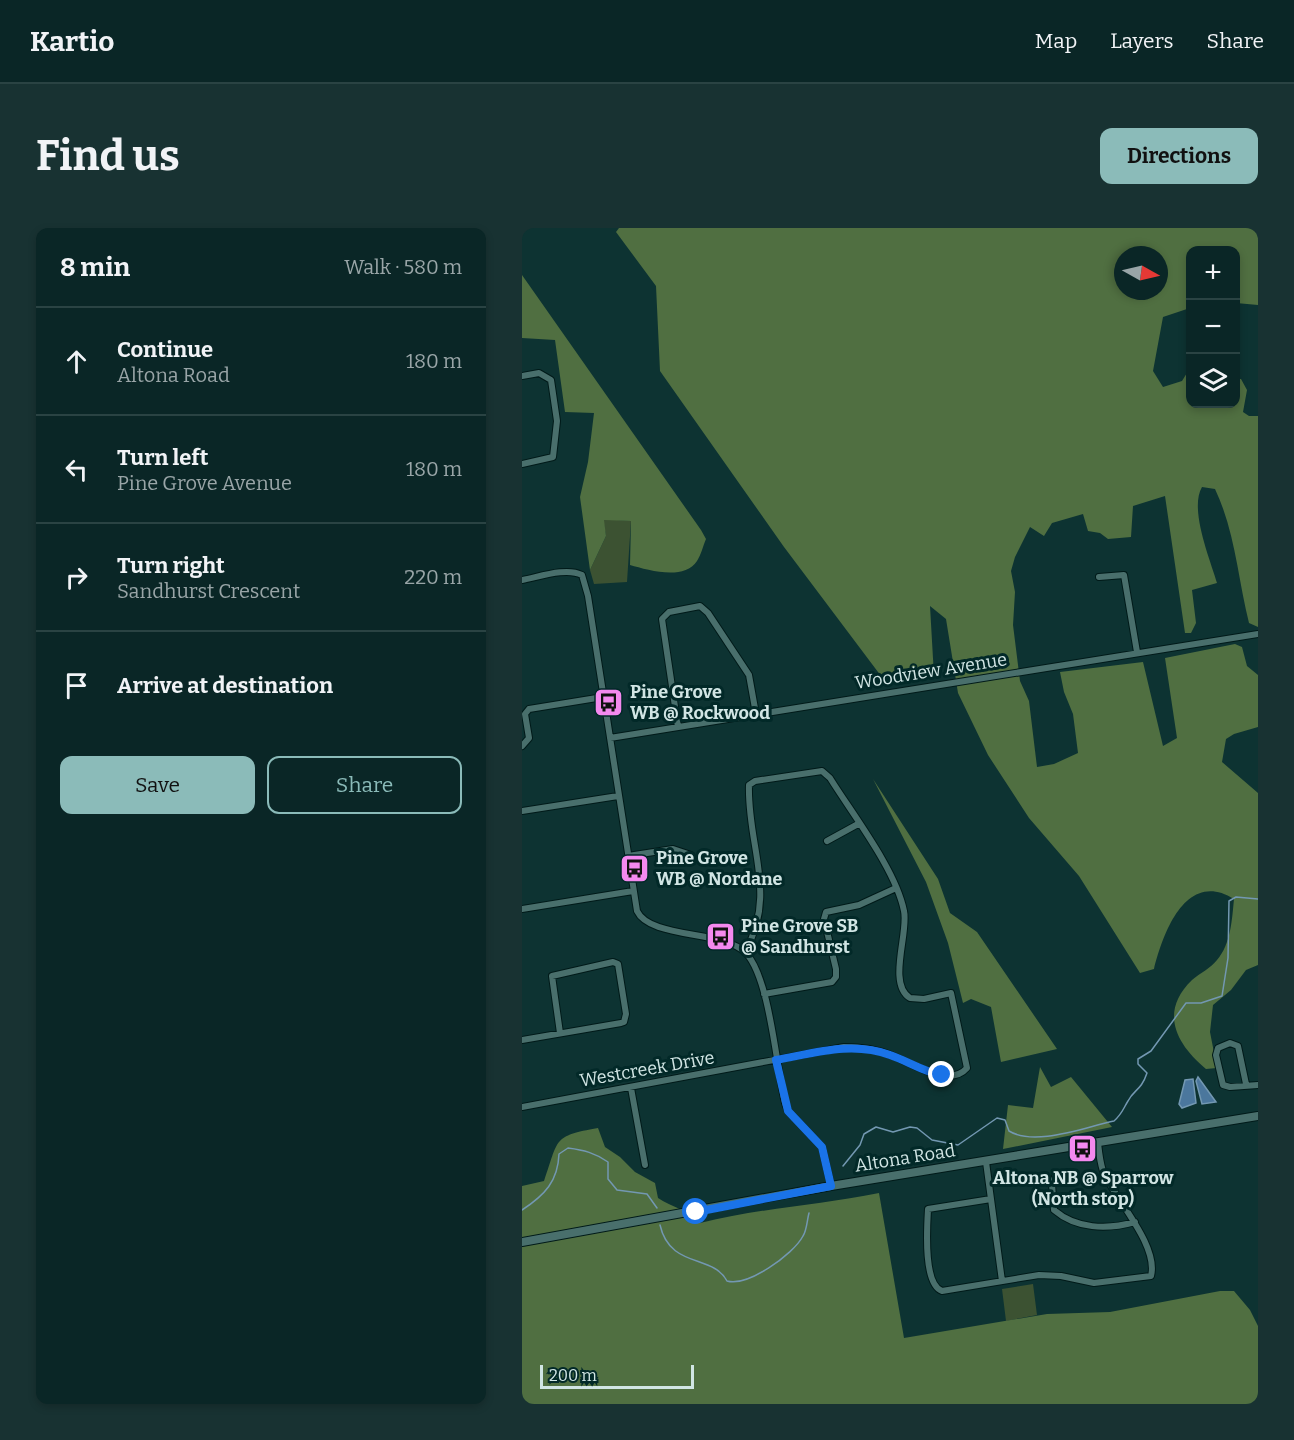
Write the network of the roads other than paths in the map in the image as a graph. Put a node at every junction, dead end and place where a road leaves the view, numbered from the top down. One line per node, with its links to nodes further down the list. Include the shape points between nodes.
1 (522, 376): 2 (street, via 539,373 551,380 557,421 553,457)
2 (522, 464)
3 (1099, 577): 6 (street, via 1124,575)
4 (522, 580): 7 (street, via 576,572 582,575)
5 (1258, 634): 6 (street, Woodview Avenue)
6 (1137, 652): 8 (street, Woodview Avenue)
7 (603, 697): 10 (street); 11 (street, via 529,709 525,714 529,738)
8 (756, 714): 9 (street, Woodview Avenue); 9 (street, via 749,675 700,606 672,611 662,619)
9 (678, 727): 10 (street, Woodview Avenue)
10 (610, 738): 12 (street)
11 (522, 746)
12 (618, 796): 13 (street); 17 (street)
13 (522, 811)
14 (858, 824): 15 (street); 18 (street); 21 (street, via 822,771 749,785 762,894 758,920)
15 (827, 841)
16 (691, 855): 17 (street, via 673,849)
17 (628, 856): 19 (street)
18 (896, 888): 22 (street, via 825,914 836,969 832,982); 25 (street, Westcreek Drive, via 906,919 898,962 904,990 910,998 924,999 951,993 967,1068 955,1074 933,1073 891,1055 859,1047)
19 (633, 891): 20 (street); 21 (street, via 639,916 647,923 734,945)
20 (522, 909)
21 (745, 952): 22 (street, via 758,972)
22 (764, 994): 25 (street)
23 (560, 1034): 23 (street, via 624,1022 618,964 552,976); 24 (street)
24 (522, 1040)
25 (776, 1060): 28 (street, Westcreek Drive); 35 (street, via 788,1111 822,1147)
26 (1246, 1084): 26 (street, via 1230,1088 1222,1085 1218,1048 1230,1043 1239,1046); 27 (street)
27 (1258, 1085)
28 (631, 1088): 29 (street, Westcreek Drive); 33 (street)
29 (522, 1107)
30 (1258, 1116): 31 (main road, Altona Road)
31 (1098, 1143): 32 (main road, Altona Road); 37 (street, via 1103,1171)
32 (986, 1162): 35 (main road, Altona Road); 36 (street)
33 (645, 1165)
34 (1055, 1177): 37 (street, via 1053,1210 1062,1217 1103,1228)
35 (831, 1186): 38 (main road, Altona Road)
36 (991, 1199): 39 (street); 39 (street, via 928,1209 926,1237 932,1279 938,1289)
37 (1135, 1222): 39 (street, via 1153,1267 1151,1276 1094,1283 1050,1275)
38 (522, 1242)
39 (1002, 1281)

